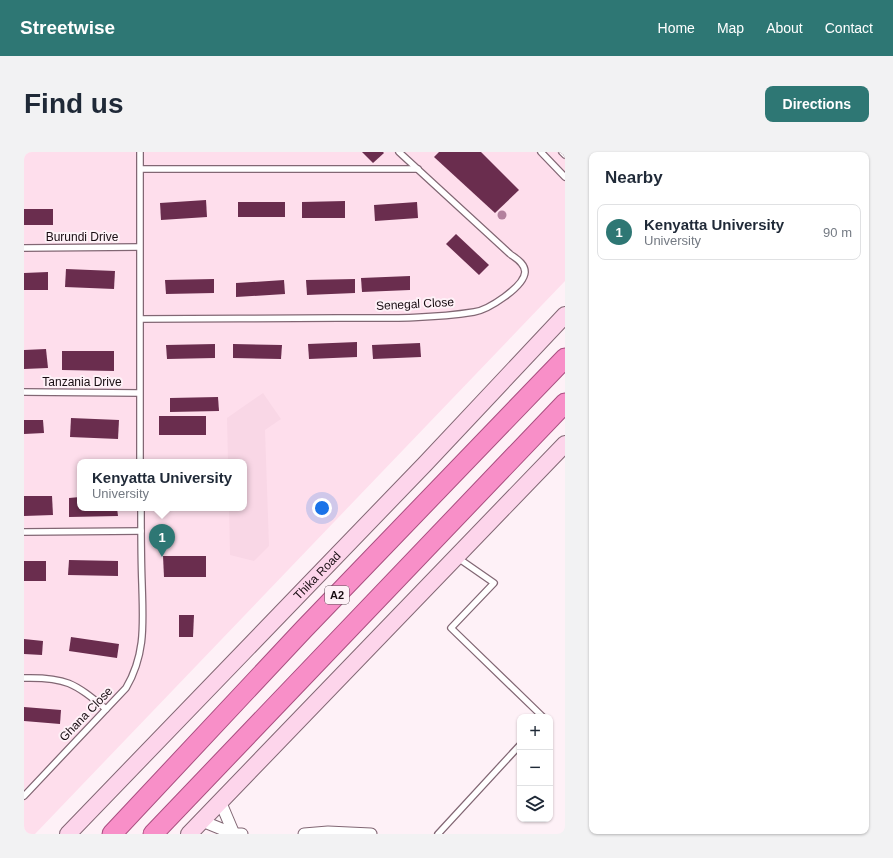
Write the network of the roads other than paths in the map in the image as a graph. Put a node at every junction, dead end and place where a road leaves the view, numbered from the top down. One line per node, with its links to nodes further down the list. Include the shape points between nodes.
1 (140, 152): 7 (lane)
2 (400, 152): 6 (lane)
3 (541, 152): 8 (lane)
4 (562, 152): 5 (lane)
5 (565, 155)
6 (418, 169): 7 (lane); 12 (lane, Senegal Close, via 522,264 525,272 522,281 491,305 476,312 416,317)
7 (141, 170): 10 (lane)
8 (565, 177)
9 (24, 248): 10 (lane, Burundi Drive)
10 (139, 248): 12 (lane)
11 (565, 315): 30 (main road, Thika Road)
12 (141, 319): 15 (lane)
13 (565, 358): 31 (highway, A2, via 304,629)
14 (24, 392): 15 (lane, Tanzania Drive)
15 (139, 393): 18 (lane)
16 (565, 403): 32 (highway, A2)
17 (565, 444): 22 (main road)
18 (140, 459)
19 (141, 511): 20 (lane, Ghana Close)
20 (141, 531): 21 (lane); 24 (lane, Ghana Close, via 143,637 138,663 134,676 126,688)
21 (24, 532)
22 (456, 556): 25 (lane, via 494,583 452,628); 28 (main road)
23 (24, 678): 24 (lane, via 53,678 69,683)
24 (106, 709): 27 (lane, Ghana Close)
25 (540, 714)
26 (517, 748): 38 (lane)
27 (24, 796)
28 (220, 801): 29 (main road); 34 (street)
29 (202, 821): 33 (main road); 34 (street)
30 (68, 834)
31 (112, 834)
32 (153, 834)
33 (189, 834)
34 (234, 834): 35 (street)
35 (242, 834)
36 (304, 834): 37 (street)
37 (371, 834)
38 (438, 834)

